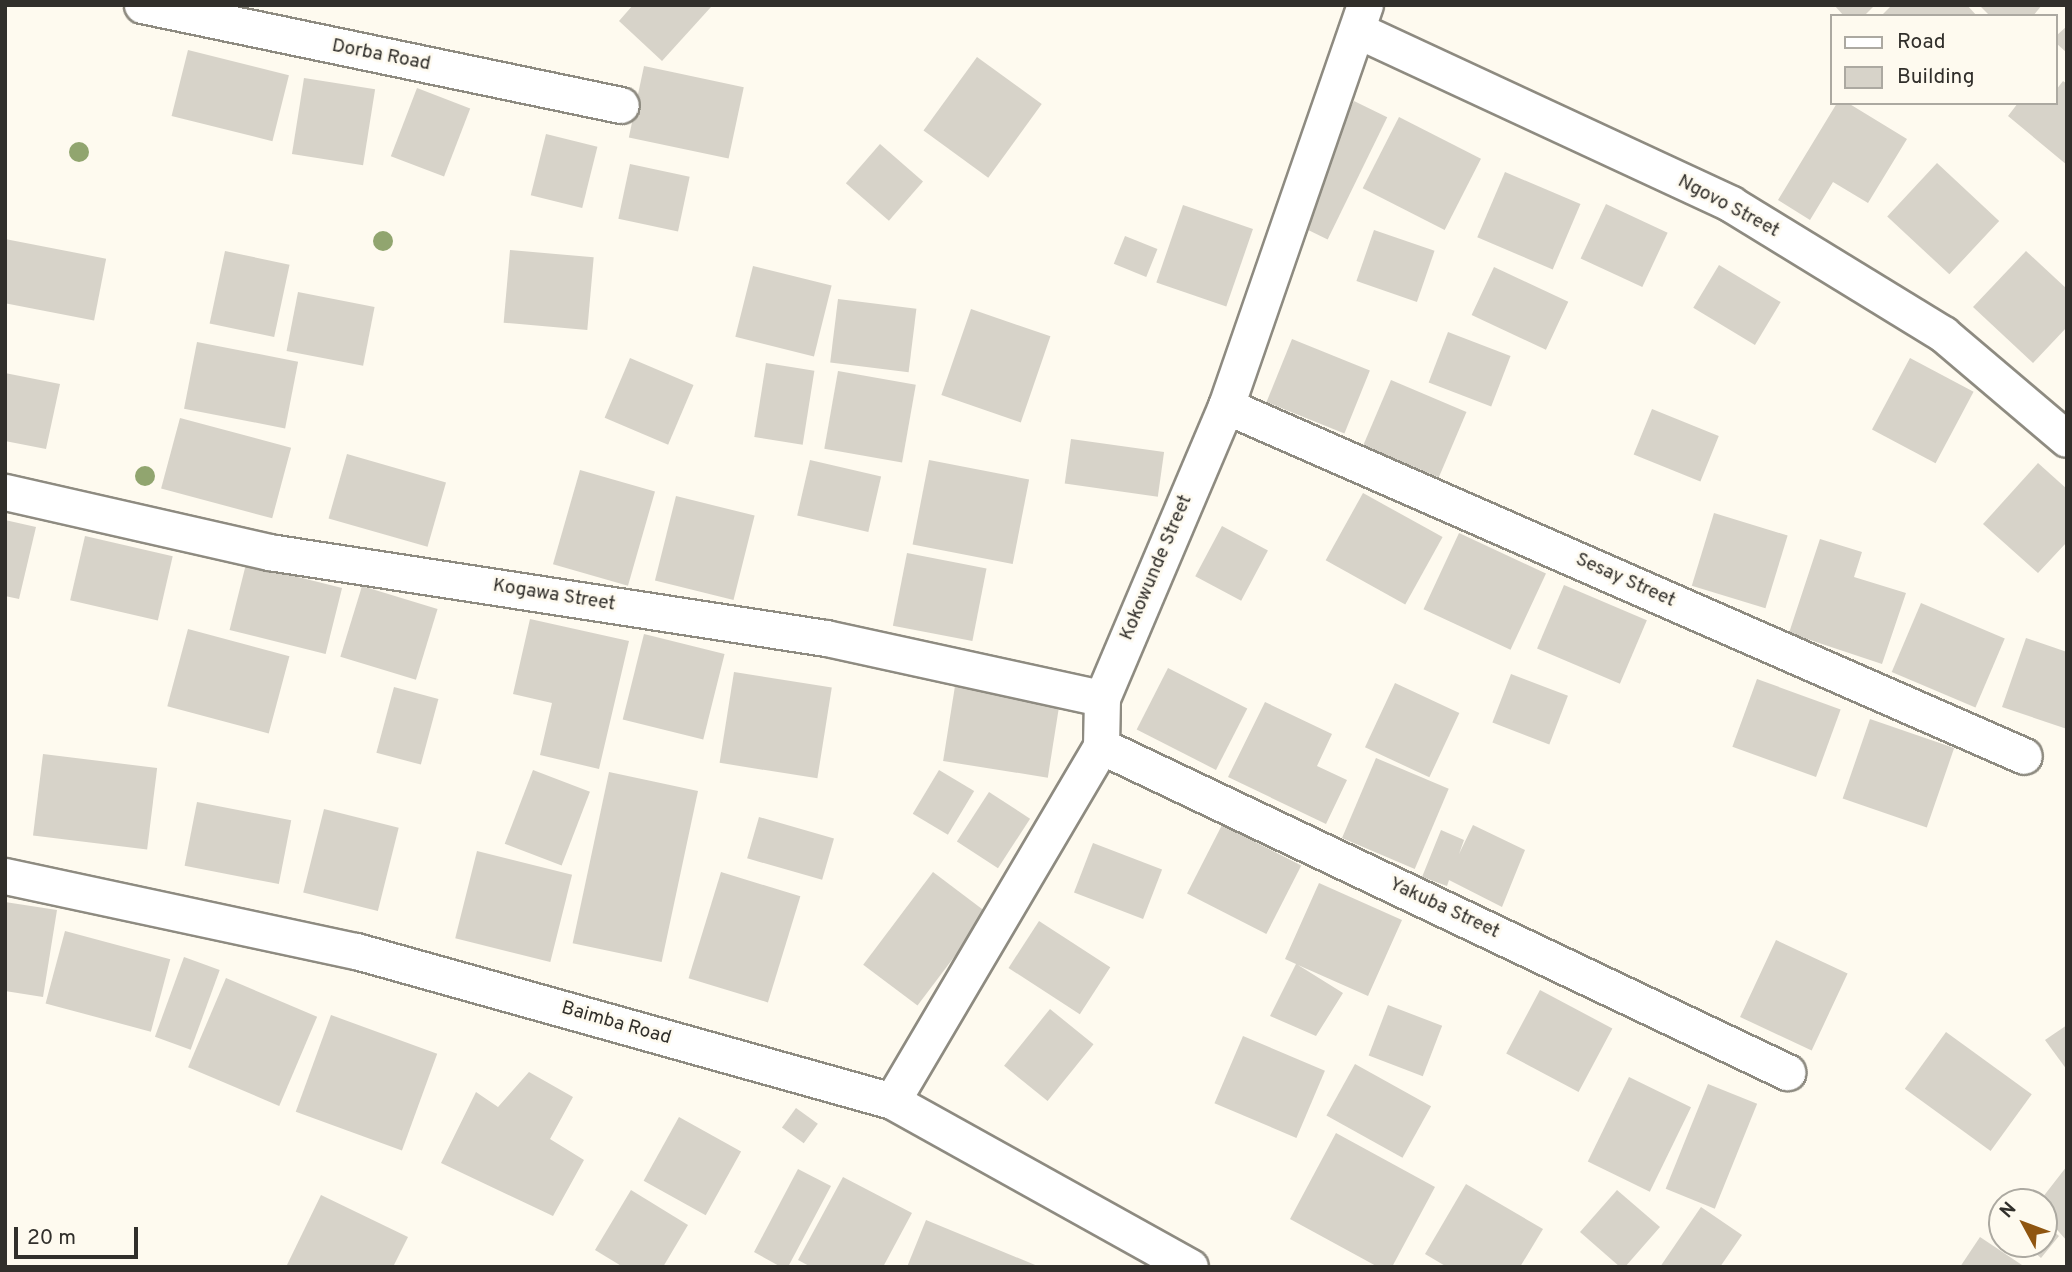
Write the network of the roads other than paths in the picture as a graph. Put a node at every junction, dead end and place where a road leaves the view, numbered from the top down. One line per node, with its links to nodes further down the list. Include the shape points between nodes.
1 (142, 5): 3 (street, Dorba Road)
2 (1361, 17): 4 (street, Kokowunde Street); 5 (street, Ngovo Street, via 1731,204 1942,334)
3 (621, 105)
4 (1226, 405): 7 (street, Kokowunde Street); 9 (street, Sesay Street)
5 (2067, 439)
6 (5, 492): 7 (street, Kogawa Street, via 269,552 826,638)
7 (1102, 698): 8 (street, Kokowunde Street)
8 (1101, 746): 11 (street, Yakuba Street); 12 (street, Kokowunde Street)
9 (2024, 756)
10 (5, 876): 12 (street, Baimba Road, via 356,951)
11 (1787, 1072)
12 (892, 1101): 13 (street, Baimba Road)
13 (1190, 1267)

